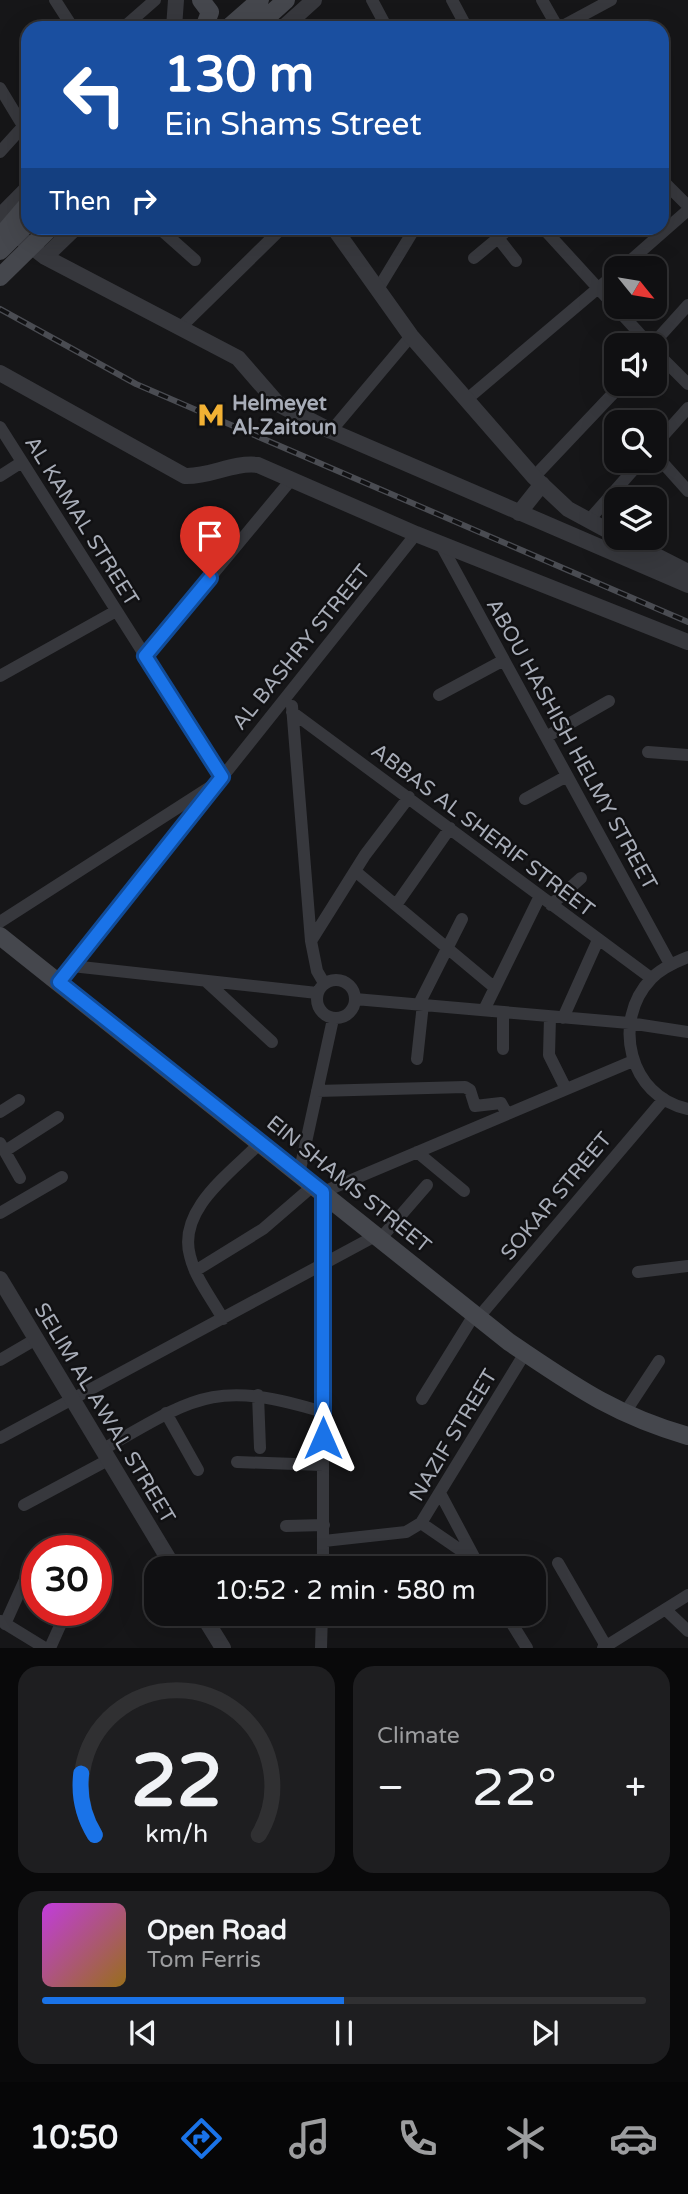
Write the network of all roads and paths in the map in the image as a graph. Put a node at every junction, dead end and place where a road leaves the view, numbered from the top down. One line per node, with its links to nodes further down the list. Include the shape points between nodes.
1 (55, 0): 12 (street)
2 (155, 0): 13 (street)
3 (176, 0): 14 (street)
4 (201, 0): 15 (main road, via 210,12)
5 (260, 0): 16 (main road)
6 (314, 0): 18 (street)
7 (372, 0): 19 (street)
8 (452, 0): 20 (street)
9 (542, 0): 21 (street)
10 (611, 0): 22 (street)
11 (284, 1): 17 (main road)
12 (68, 21)
13 (131, 21)
14 (174, 21)
15 (207, 21)
16 (236, 21)
17 (263, 21)
18 (291, 21)
19 (383, 21)
20 (463, 21)
21 (554, 21)
22 (571, 21)
23 (0, 88): 24 (street)
24 (21, 116)
25 (21, 129): 26 (street)
26 (0, 152)
27 (669, 188): 29 (street)
28 (21, 194): 31 (street)
29 (688, 208): 32 (street)
30 (21, 212): 44 (main road, bridge)
31 (0, 215)
32 (669, 221)
33 (0, 222): 48 (street)
34 (21, 230): 46 (main road, bridge)
35 (43, 235): 52 (main road, bridge)
36 (68, 235): 48 (street)
37 (167, 235): 50 (street)
38 (275, 235): 57 (street)
39 (339, 235): 55 (street)
40 (411, 235): 55 (street)
41 (502, 235): 45 (street)
42 (550, 235): 54 (street)
43 (650, 235): 47 (street)
44 (0, 237)
45 (498, 238): 49 (street); 51 (street)
46 (0, 251)
47 (632, 256)
48 (45, 257): 57 (street)
49 (474, 258)
50 (195, 260)
51 (516, 261)
52 (0, 277)
53 (604, 284): 54 (street)
54 (599, 288): 58 (street); 65 (street)
55 (378, 289): 60 (street)
56 (688, 305): 59 (street)
57 (181, 327): 68 (street, via 238,358 278,404)
58 (639, 333)
59 (663, 333)
60 (411, 336): 65 (street); 68 (street)
61 (667, 362): 63 (street)
62 (0, 373): 74 (street, via 185,477 242,463)
63 (688, 384)
64 (612, 396): 75 (street)
65 (466, 400): 75 (street)
66 (688, 408): 69 (street)
67 (0, 427): 70 (street, AL KAMAL STREET)
68 (331, 431): 77 (street)
69 (667, 431)
70 (22, 462): 73 (street); 85 (street, AL KAMAL STREET)
71 (667, 468): 76 (street)
72 (631, 473): 78 (street)
73 (0, 476)
74 (291, 480): 80 (street); 87 (street)
75 (538, 480): 77 (street); 78 (street, via 568,509)
76 (688, 491)
77 (519, 513): 84 (street)
78 (589, 520): 79 (street)
79 (604, 528)
80 (416, 534): 81 (street); 90 (street, AL BASHRY STREET)
81 (440, 543): 86 (street); 88 (street, ABOU HASHISH HELMY STREET)
82 (645, 550): 83 (street)
83 (688, 572)
84 (688, 585)
85 (117, 611): 87 (street, AL KAMAL STREET); 89 (street)
86 (688, 642)
87 (145, 656): 98 (street, AL KAMAL STREET)
88 (504, 660): 91 (street); 94 (street, ABOU HASHISH HELMY STREET)
89 (0, 676)
90 (290, 692): 93 (street); 98 (street, AL BASHRY STREET)
91 (439, 695)
92 (609, 701): 94 (street)
93 (292, 712): 99 (street, ABBAS AL SHERIF STREET); 111 (street)
94 (546, 737): 97 (street, ABOU HASHISH HELMY STREET)
95 (648, 752): 96 (street)
96 (688, 755)
97 (567, 776): 100 (street); 114 (street, ABOU HASHISH HELMY STREET)
98 (221, 779): 108 (street); 115 (street, AL BASHRY STREET)
99 (409, 797): 101 (street, ABBAS AL SHERIF STREET); 102 (street)
100 (525, 799)
101 (450, 828): 104 (street, ABBAS AL SHERIF STREET); 105 (street)
102 (355, 871): 105 (street); 111 (street)
103 (581, 878): 106 (street)
104 (540, 897): 106 (street, ABBAS AL SHERIF STREET); 120 (street)
105 (396, 905): 112 (street)
106 (551, 905): 110 (street, ABBAS AL SHERIF STREET)
107 (462, 919): 112 (street)
108 (0, 922)
109 (0, 936): 117 (main road, EIN SHAMS STREET)
110 (598, 940): 116 (street, ABBAS AL SHERIF STREET); 126 (street)
111 (311, 941): 119 (street)
112 (447, 948): 120 (street); 122 (street)
113 (688, 957): 114 (street)
114 (670, 964): 116 (street)
115 (72, 966): 117 (street, AL BASHRY STREET); 118 (street)
116 (651, 978): 127 (street, via 636,999)
117 (59, 982): 141 (main road, EIN SHAMS STREET)
118 (206, 982): 119 (street); 129 (street)
119 (321, 988): 121 (street, via 335,979 347,983); 125 (street, via 319,1010)
120 (495, 988): 123 (street)
121 (355, 999): 122 (street); 125 (street, via 348,1014)
122 (421, 1004): 123 (street); 131 (street)
123 (484, 1010): 124 (street)
124 (503, 1012): 126 (street); 130 (street)
125 (333, 1018): 134 (street)
126 (557, 1018): 127 (street); 133 (street, via 549,1055)
127 (629, 1023): 128 (street); 132 (street)
128 (688, 1032)
129 (272, 1042)
130 (503, 1049)
131 (417, 1059)
132 (633, 1061): 133 (street); 135 (street)
133 (566, 1089): 139 (street)
134 (317, 1091): 139 (street, via 465,1087 475,1106 501,1103); 144 (street)
135 (664, 1099): 137 (street); 157 (street, SOKAR STREET)
136 (19, 1100): 138 (street)
137 (688, 1109)
138 (0, 1112)
139 (507, 1114): 143 (street)
140 (58, 1117): 142 (street)
141 (261, 1142): 144 (main road, EIN SHAMS STREET); 154 (street, via 197,1209 188,1240)
142 (2, 1147): 146 (street)
143 (417, 1152): 148 (street); 149 (street)
144 (299, 1174): 148 (main road, EIN SHAMS STREET)
145 (62, 1177): 150 (street)
146 (20, 1178)
147 (427, 1185): 151 (street)
148 (318, 1188): 151 (main road, EIN SHAMS STREET); 152 (street); 154 (street)
149 (464, 1191)
150 (0, 1213)
151 (379, 1237): 152 (street); 157 (main road, EIN SHAMS STREET)
152 (322, 1265): 158 (street); 166 (street)
153 (688, 1266): 155 (street)
154 (195, 1271): 158 (street)
155 (638, 1272)
156 (0, 1279): 159 (street, SELIM AL AWAL STREET)
157 (476, 1316): 160 (main road, EIN SHAMS STREET); 165 (street, SOKAR STREET)
158 (223, 1319): 164 (street)
159 (36, 1339): 161 (street); 164 (street, SELIM AL AWAL STREET)
160 (525, 1353): 168 (main road, EIN SHAMS STREET, via 575,1388); 176 (street, NAZIF STREET)
161 (0, 1360)
162 (659, 1361): 168 (street)
163 (258, 1395): 166 (street); 167 (street, via 207,1397); 171 (street)
164 (71, 1399): 170 (street); 172 (street, SELIM AL AWAL STREET)
165 (422, 1399)
166 (323, 1412): 174 (street)
167 (166, 1413): 172 (street); 175 (street)
168 (624, 1414): 169 (main road, EIN SHAMS STREET)
169 (688, 1436)
170 (0, 1438)
171 (260, 1448)
172 (105, 1455): 177 (street); 182 (street, SELIM AL AWAL STREET)
173 (237, 1462): 174 (street)
174 (323, 1465): 179 (street)
175 (198, 1470)
176 (440, 1493): 178 (street, NAZIF STREET); 185 (street)
177 (24, 1505)
178 (421, 1523): 181 (street, NAZIF STREET, via 406,1532); 184 (street)
179 (324, 1525): 180 (street); 181 (street)
180 (286, 1526)
181 (324, 1541): 183 (street)
182 (167, 1556)
183 (323, 1556)
184 (466, 1556)
185 (473, 1556)
186 (558, 1563): 196 (street)
187 (21, 1585): 190 (street)
188 (688, 1595): 189 (street)
189 (666, 1610): 195 (street); 196 (street)
190 (3, 1623): 197 (street)
191 (59, 1626): 197 (street)
192 (209, 1626): 198 (street)
193 (322, 1626): 199 (street)
194 (513, 1626): 200 (street)
195 (688, 1631)
196 (605, 1647)
197 (48, 1648)
198 (223, 1648)
199 (321, 1648)
200 (527, 1648)

